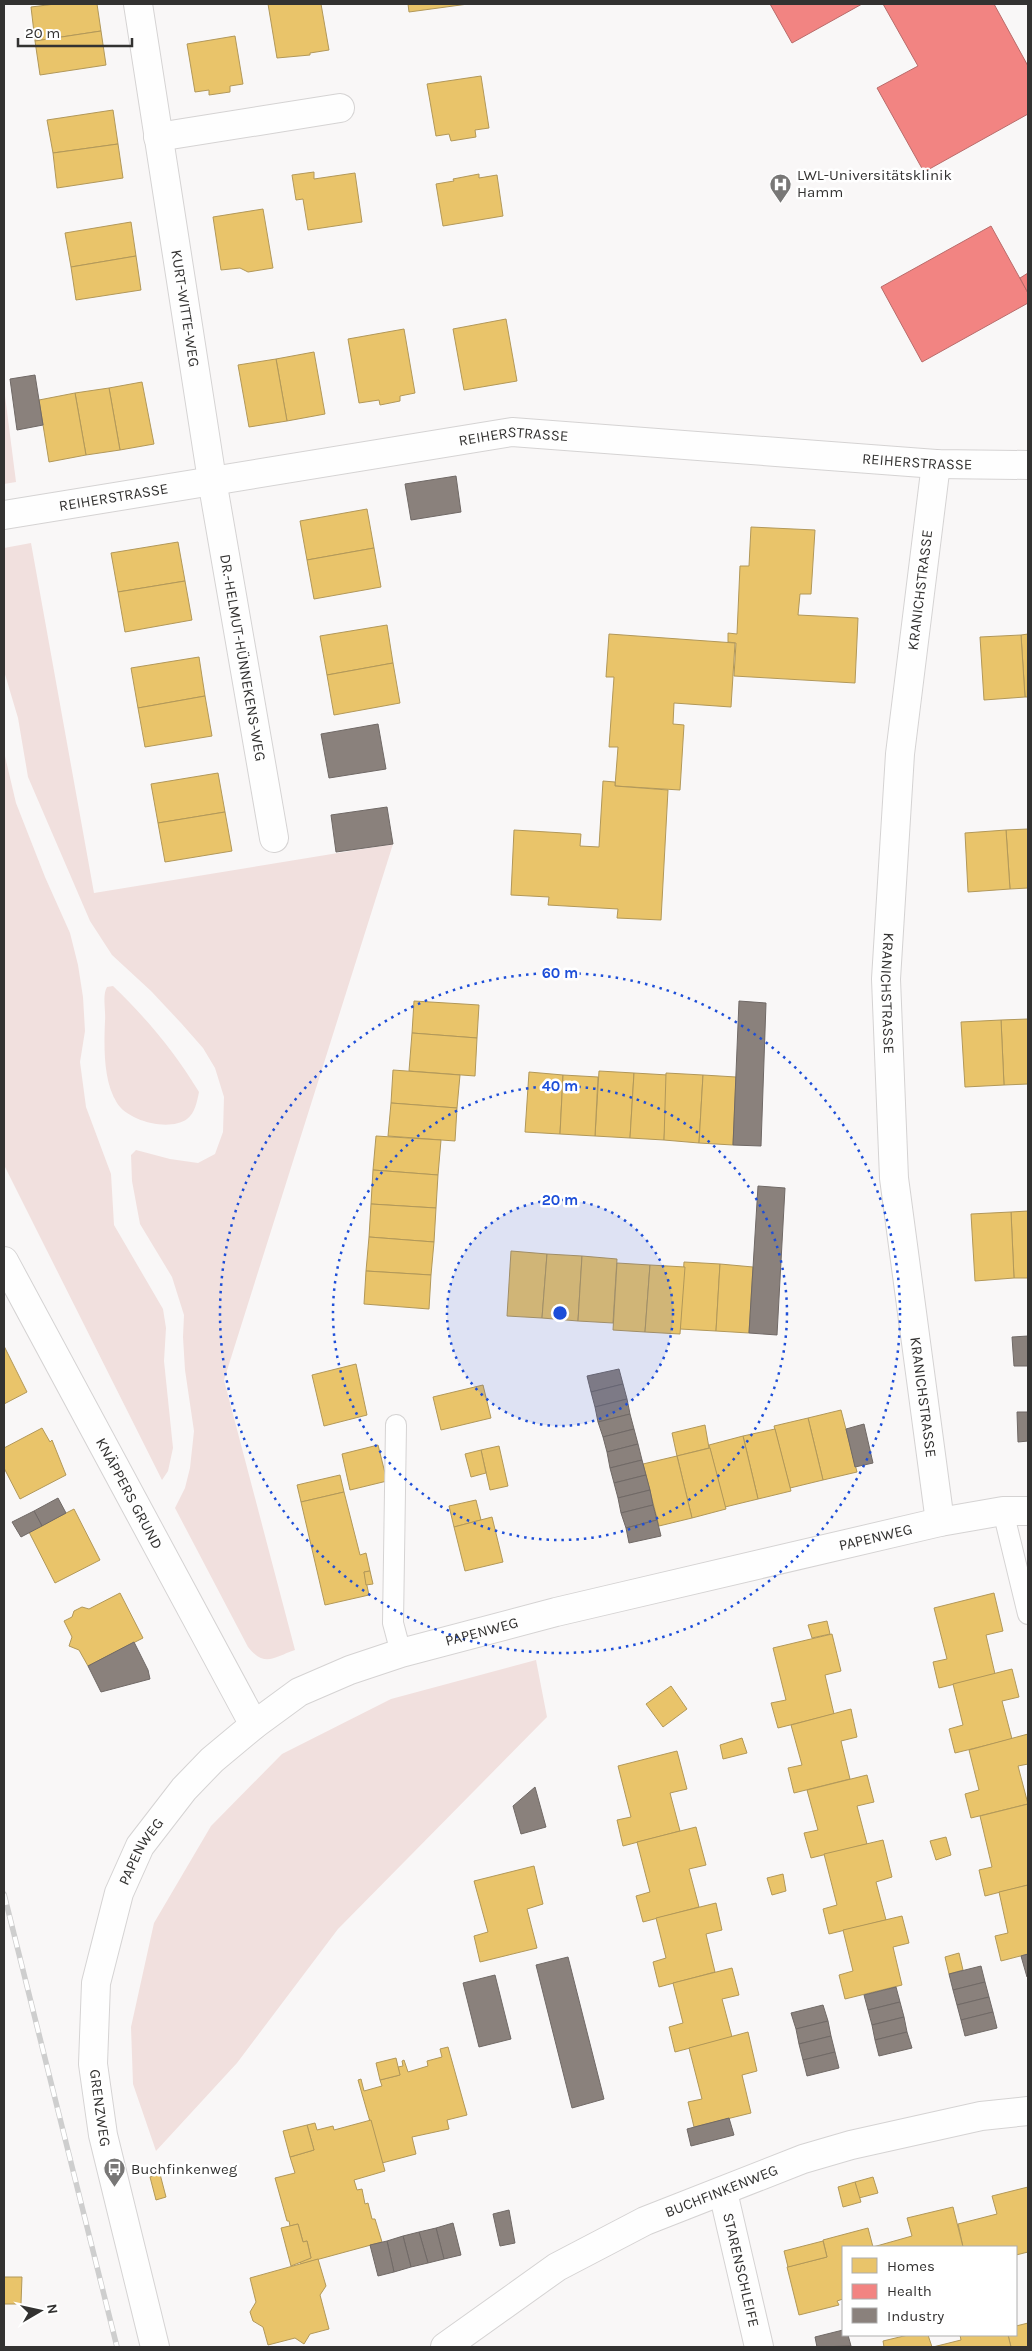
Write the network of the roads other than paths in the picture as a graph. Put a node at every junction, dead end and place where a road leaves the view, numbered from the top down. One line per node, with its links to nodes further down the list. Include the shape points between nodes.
1 (138, 4): 3 (street, KURT-WITTE-WEG)
2 (340, 108): 3 (street)
3 (158, 137): 6 (street, KURT-WITTE-WEG)
4 (936, 464): 5 (street, REIHERSTRASSE); 6 (street, REIHERSTRASSE, via 512,432); 12 (street, KRANICHSTRASSE, via 900,754 886,979 894,1178)
5 (1028, 465)
6 (212, 480): 7 (street, REIHERSTRASSE); 8 (street, DR.-HELMUT-HÜNNEKENS-WEG)
7 (4, 515)
8 (274, 838)
9 (4, 1261): 15 (street, KNÄPPERS GRUND)
10 (396, 1425): 14 (lane, via 393,1623)
11 (1016, 1511): 12 (street, PAPENWEG); 13 (lane)
12 (940, 1522): 14 (street, PAPENWEG, via 556,1612)
13 (1028, 1614)
14 (401, 1653): 15 (street, PAPENWEG, via 350,1670 300,1692)
15 (254, 1725): 16 (street, PAPENWEG, via 212,1760 184,1789 140,1846 119,1894)
16 (96, 1983): 19 (street, GRENZWEG, via 93,2064 102,2135)
17 (1028, 2112): 18 (street, BUCHFINKENWEG, via 981,2116 851,2145 803,2159)
18 (723, 2192): 20 (street, BUCHFINKENWEG, via 645,2221 557,2267); 21 (street, STARENSCHLEIFE)
19 (154, 2347)
20 (444, 2347)
21 (758, 2347)

